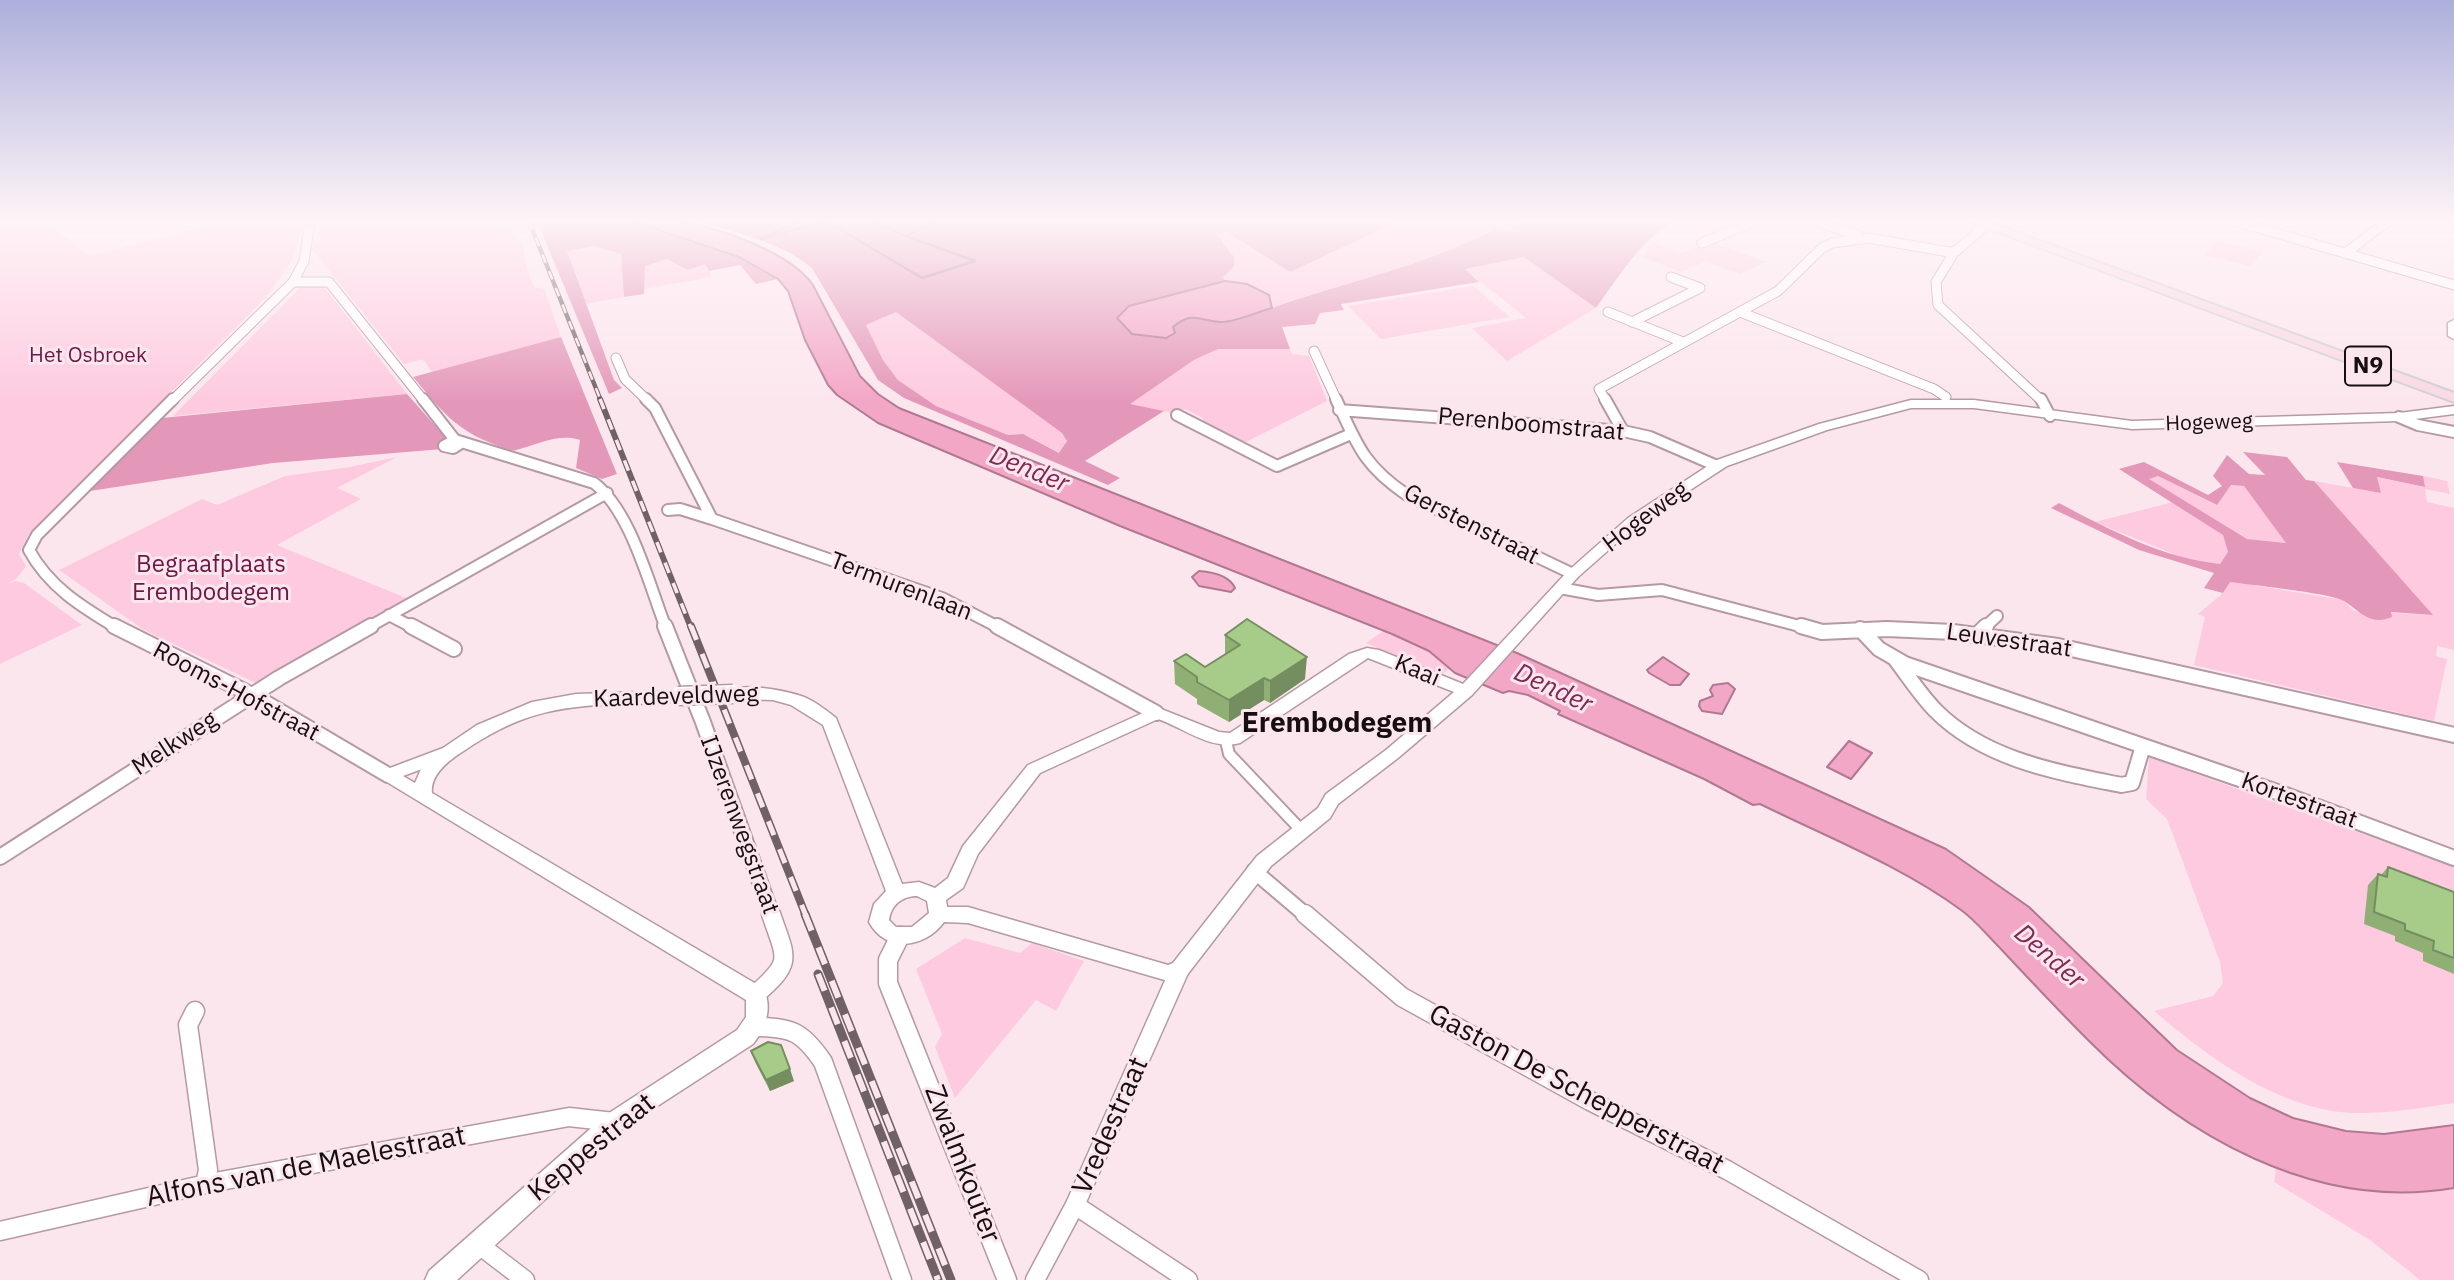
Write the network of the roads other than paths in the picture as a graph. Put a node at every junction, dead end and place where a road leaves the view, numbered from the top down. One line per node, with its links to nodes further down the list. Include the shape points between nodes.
1 (1681, 281): 8 (street, via 1700,288)
2 (1789, 281): 7 (street)
3 (1937, 281): 21 (street, via 1940,309 2040,398)
4 (2135, 281): 15 (main road, N9)
5 (293, 282): 27 (street, via 329,282 458,442 594,482); 39 (street, Rooms-Hofstraat, via 61,510 29,550 32,564 72,600 151,647)
6 (1608, 312): 8 (street)
7 (1740, 312): 11 (street); 14 (street)
8 (1632, 322): 11 (street)
9 (2454, 323): 10 (street)
10 (2454, 336)
11 (1683, 342): 23 (street, via 1599,388)
12 (1314, 351): 18 (street, Gerstenstraat)
13 (616, 358): 29 (street, via 625,379 655,408)
14 (1946, 397): 16 (street, Hogeweg); 17 (street, Hogeweg)
15 (2454, 398)
16 (1922, 403): 17 (street, Hogeweg); 26 (street, Hogeweg, via 1823,426)
17 (1964, 404): 21 (street, Hogeweg)
18 (1339, 410): 23 (street, Perenboomstraat); 25 (street, Gerstenstraat)
19 (2454, 410): 22 (street, Hogeweg)
20 (1177, 415): 25 (street, via 1277,466)
21 (2050, 416): 22 (street, Hogeweg, via 2132,425)
22 (2399, 417): 24 (street)
23 (1623, 431): 26 (street, Perenboomstraat, via 1650,437)
24 (2454, 432)
25 (1350, 434): 30 (street, Gerstenstraat, via 1371,467 1407,495)
26 (1717, 466): 30 (street, Hogeweg, via 1633,521)
27 (611, 499): 32 (street, Melkweg); 55 (street, IJzerenwegstraat, via 627,524 703,722 785,957 781,972)
28 (668, 510): 29 (street, Termurenlaan)
29 (712, 519): 40 (street, Termurenlaan, via 942,598)
30 (1573, 574): 31 (street, Hogeweg)
31 (1560, 588): 34 (street, Leuvestraat, via 1598,595 1661,590 1795,627 1822,632); 38 (street, Hogeweg)
32 (389, 615): 36 (street); 39 (street, Melkweg)
33 (1997, 616): 35 (street)
34 (1860, 629): 35 (street, Leuvestraat); 37 (street, Kortestraat)
35 (1978, 635): 41 (street, Leuvestraat, via 2146,663)
36 (454, 649)
37 (1893, 657): 43 (street, Kortestraat); 43 (street, Kortestraat, via 1956,727 2039,766 2121,785 2132,783)
38 (1469, 688): 42 (street, Kaai, via 1367,653); 47 (street, Hogeweg, via 1332,799)
39 (252, 695): 45 (street, Rooms-Hofstraat); 48 (street, Melkweg)
40 (1156, 713): 42 (street); 52 (street, via 1034,769 970,851 956,883)
41 (2454, 735)
42 (1226, 741): 47 (street, via 1229,754)
43 (2143, 746): 49 (street, Kortestraat)
44 (449, 752): 45 (street, Kaardeveldweg); 46 (street, via 424,779); 51 (street, Kaardeveldweg, bridge, via 483,729 547,704 733,694 796,699 830,722)
45 (388, 775): 46 (street, Rooms-Hofstraat)
46 (424, 796): 55 (street, Rooms-Hofstraat)
47 (1303, 831): 50 (street, Hogeweg)
48 (0, 857)
49 (2454, 858)
50 (1254, 871): 54 (street, Hogeweg); 70 (street, Gaston De Schepperstraat, via 1402,998 1727,1170)
51 (896, 893): 52 (street, via 919,889); 53 (street, via 882,906 879,922 890,934)
52 (938, 906): 53 (street, via 923,932); 54 (street, via 1168,973)
53 (900, 936): 58 (street, via 886,970)
54 (1180, 969): 61 (street, Vredestraat)
55 (755, 995): 57 (street)
56 (195, 1011): 60 (street, via 188,1025 208,1170)
57 (754, 1027): 59 (street, Keppestraat, via 730,1048); 66 (street, via 783,1027 807,1037 823,1062)
58 (917, 1049): 67 (street, Zwalmkouter)
59 (614, 1122): 60 (street, Alfons van de Maelestraat, via 569,1117); 63 (street, Keppestraat)
60 (205, 1184): 62 (street, Alfons van de Maelestraat)
61 (1075, 1205): 68 (street, Vredestraat); 69 (street)
62 (0, 1231)
63 (478, 1244): 64 (street, Keppestraat); 65 (street)
64 (438, 1280)
65 (525, 1280)
66 (902, 1280)
67 (1007, 1280)
68 (1035, 1280)
69 (1188, 1280)
70 (1919, 1280)

